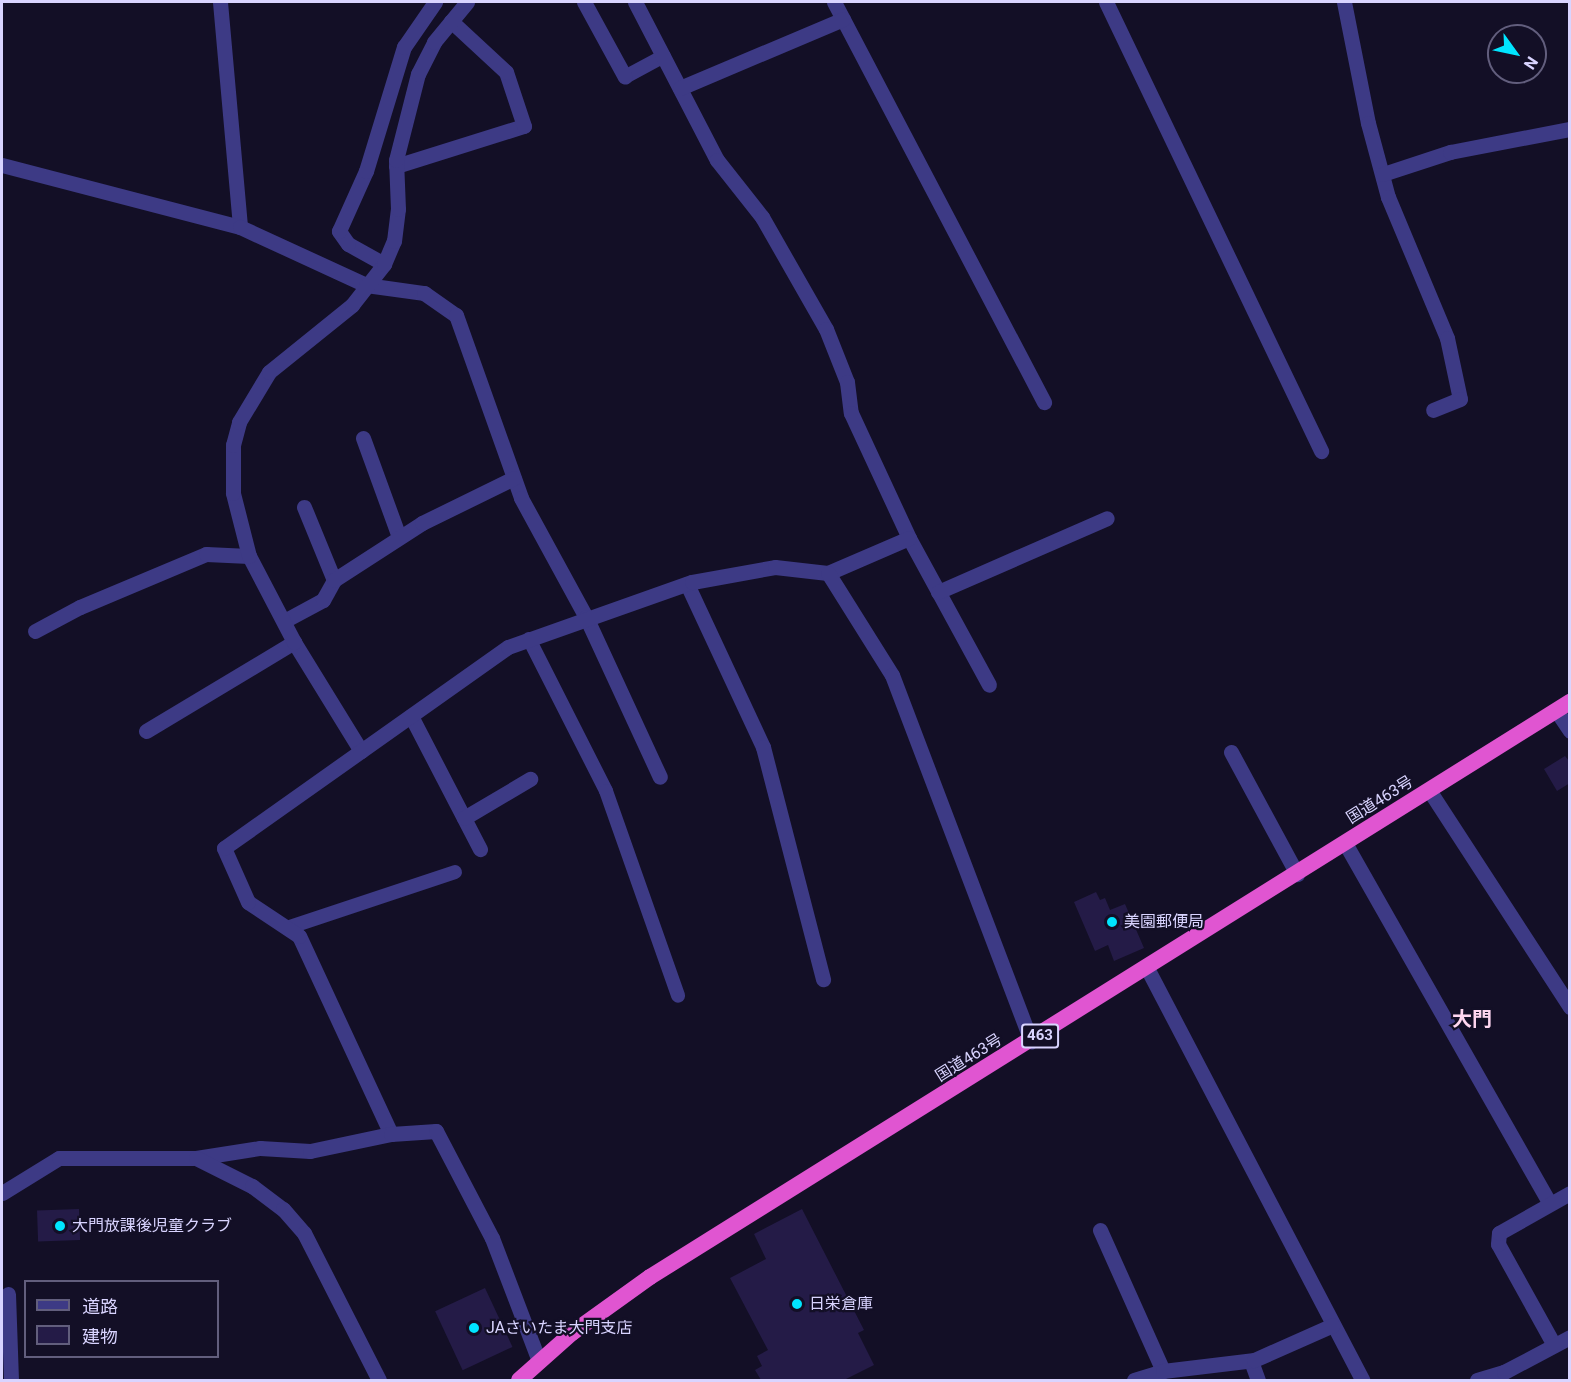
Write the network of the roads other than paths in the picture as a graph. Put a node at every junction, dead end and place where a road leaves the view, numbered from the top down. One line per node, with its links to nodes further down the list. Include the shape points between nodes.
1 (220, 2): 18 (street)
2 (435, 2): 19 (street, via 404,47 366,171 339,231 348,244)
3 (467, 2): 10 (street)
4 (584, 2): 12 (street)
5 (635, 2): 11 (street)
6 (834, 2): 9 (street)
7 (1107, 2): 24 (street)
8 (1344, 2): 17 (street, via 1368,123)
9 (843, 19): 13 (street); 21 (street)
10 (451, 21): 16 (street, via 434,42 418,74); 16 (street, via 506,72 524,126)
11 (664, 56): 12 (lane); 13 (street)
12 (624, 77)
13 (680, 88): 29 (street, via 717,160 762,217 826,329 847,382 851,413)
14 (1569, 129): 17 (street, via 1450,152)
15 (2, 165): 18 (street)
16 (396, 166): 19 (street, via 398,209 394,241)
17 (1383, 174): 22 (street, via 1388,197 1447,338 1460,399)
18 (240, 227): 20 (street)
19 (384, 264): 20 (street)
20 (366, 285): 25 (street, via 424,293 456,315); 30 (street, via 352,305 269,372 239,422 232,476)
21 (1044, 402)
22 (1433, 410)
23 (363, 438): 28 (street)
24 (1321, 451)
25 (514, 478): 28 (street); 35 (street, via 520,498)
26 (304, 507): 32 (street)
27 (1107, 518): 34 (street)
28 (399, 537): 32 (street)
29 (909, 538): 31 (street); 34 (street)
30 (249, 556): 36 (street); 37 (street, via 206,554 80,607)
31 (828, 573): 33 (street, via 775,567); 60 (street, via 892,675)
32 (334, 580): 36 (street, via 323,600)
33 (687, 584): 35 (street); 57 (street, via 763,747)
34 (938, 592): 40 (street)
35 (586, 617): 38 (street); 47 (street)
36 (284, 621): 39 (street)
37 (35, 631)
38 (529, 639): 42 (street, via 508,647); 58 (lane, via 606,791)
39 (294, 642): 43 (street); 45 (street)
40 (989, 685)
41 (1563, 706): 44 (street); 49 (highway, 国道463号 / 463)
42 (411, 716): 45 (street); 50 (street)
43 (146, 731)
44 (1569, 731)
45 (361, 751): 55 (street, via 224,848 248,902)
46 (1231, 752): 54 (street)
47 (660, 777)
48 (530, 779): 50 (street)
49 (1429, 790): 51 (highway, 国道463号 / 463); 59 (street)
50 (464, 818): 52 (street)
51 (1345, 843): 54 (highway, 国道463号 / 463); 65 (street)
52 (480, 849)
53 (455, 872): 55 (lane)
54 (1296, 874): 56 (highway, 国道463号 / 463)
55 (287, 928): 61 (street, via 299,936)
56 (1147, 968): 60 (highway, 国道463号 / 463); 68 (street)
57 (823, 979)
58 (678, 996)
59 (1569, 1007)
60 (1031, 1041): 71 (highway, 国道463号 / 463, via 650,1277)
61 (391, 1134): 62 (street, via 310,1151 260,1148); 71 (street, via 436,1131 492,1238)
62 (196, 1158): 63 (street, via 59,1158); 75 (street, via 252,1185 283,1209 304,1233)
63 (2, 1193)
64 (1569, 1193): 65 (street)
65 (1549, 1202): 70 (street, via 1499,1233 1498,1244)
66 (1100, 1230): 73 (street)
67 (8, 1294): 74 (street)
68 (1332, 1325): 72 (street); 79 (street)
69 (1569, 1337): 70 (street)
70 (1554, 1345): 80 (street, via 1504,1372)
71 (539, 1360): 76 (highway, 国道463号 / 463)
72 (1251, 1361): 73 (street); 78 (street)
73 (1163, 1371): 77 (street)
74 (11, 1380)
75 (379, 1380)
76 (519, 1380)
77 (1134, 1380)
78 (1258, 1380)
79 (1362, 1380)
80 (1477, 1380)

